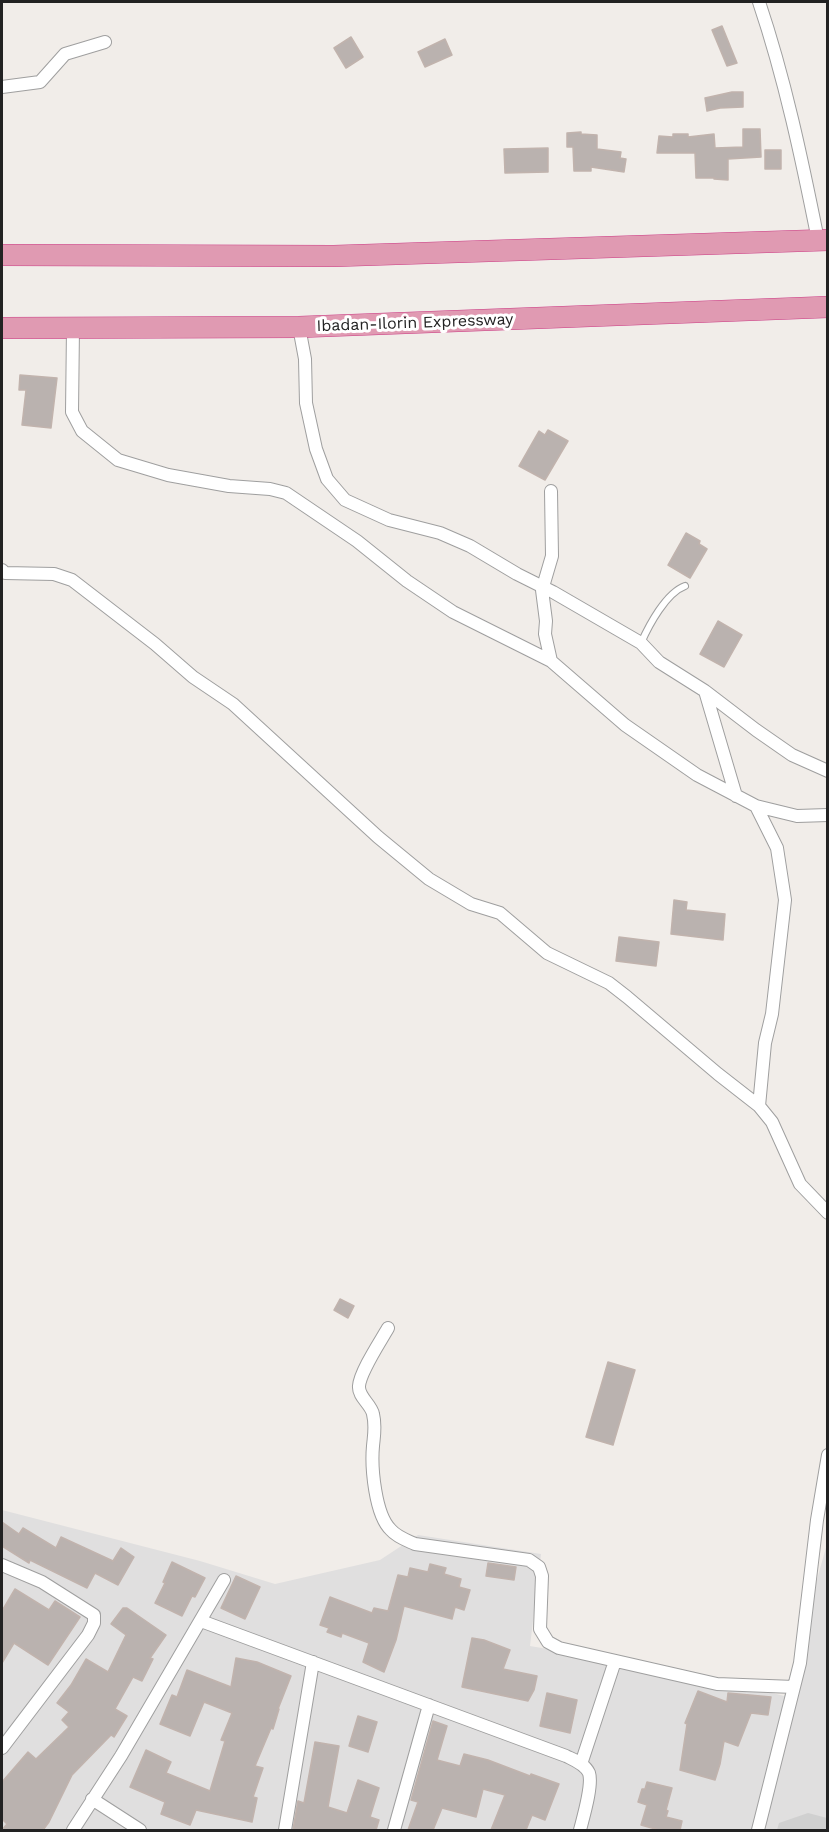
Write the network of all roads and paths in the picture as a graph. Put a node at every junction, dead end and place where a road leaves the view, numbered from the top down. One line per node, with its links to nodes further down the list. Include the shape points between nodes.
1 (759, 2): 4 (street)
2 (105, 42): 3 (street, via 65,54 40,82)
3 (2, 87)
4 (823, 240): 5 (highway, via 334,256)
5 (2, 255)
6 (828, 307): 7 (highway, Ibadan-Ilorin Expressway)
7 (299, 327): 9 (highway, Ibadan-Ilorin Expressway); 13 (street, via 306,403 316,449 327,478 345,500 389,520 440,533 470,546)
8 (2, 328): 9 (highway, Ibadan-Ilorin Expressway)
9 (73, 328): 15 (street, via 72,412 82,431 118,460 168,475 286,493 453,612)
10 (551, 491): 13 (street, via 552,556)
11 (2, 570): 21 (street, via 54,574 72,580 193,677 233,704 429,879 471,904 500,913 547,953 609,983)
12 (685, 586): 14 (lane, via 678,588 664,605)
13 (542, 587): 14 (street); 15 (street)
14 (641, 643): 16 (street, via 659,662)
15 (551, 661): 18 (street, via 625,725 697,775)
16 (705, 691): 17 (street, via 792,755); 18 (street)
17 (828, 771)
18 (736, 796): 19 (street)
19 (756, 806): 20 (street, via 797,816); 21 (street, via 777,848 785,900)
20 (828, 815)
21 (759, 1106): 22 (street, via 772,1122 800,1184)
22 (828, 1213)
23 (388, 1328): 29 (street, via 359,1387 373,1412 374,1482 389,1529 415,1544 529,1560 542,1575 540,1629 548,1642)
24 (828, 1455): 25 (street)
25 (822, 1520): 31 (street)
26 (2, 1565): 33 (street, via 42,1582 94,1614 88,1635)
27 (224, 1580): 28 (street)
28 (201, 1621): 30 (street); 36 (street)
29 (615, 1660): 31 (street, via 717,1684); 35 (street)
30 (313, 1662): 32 (street); 39 (street)
31 (794, 1687): 42 (street)
32 (429, 1705): 35 (street); 40 (street)
33 (6, 1735): 34 (street)
34 (2, 1748)
35 (581, 1764): 41 (street, via 589,1774)
36 (92, 1799): 37 (street); 38 (street)
37 (73, 1830)
38 (140, 1830)
39 (285, 1830)
40 (394, 1830)
41 (580, 1830)
42 (758, 1830)

